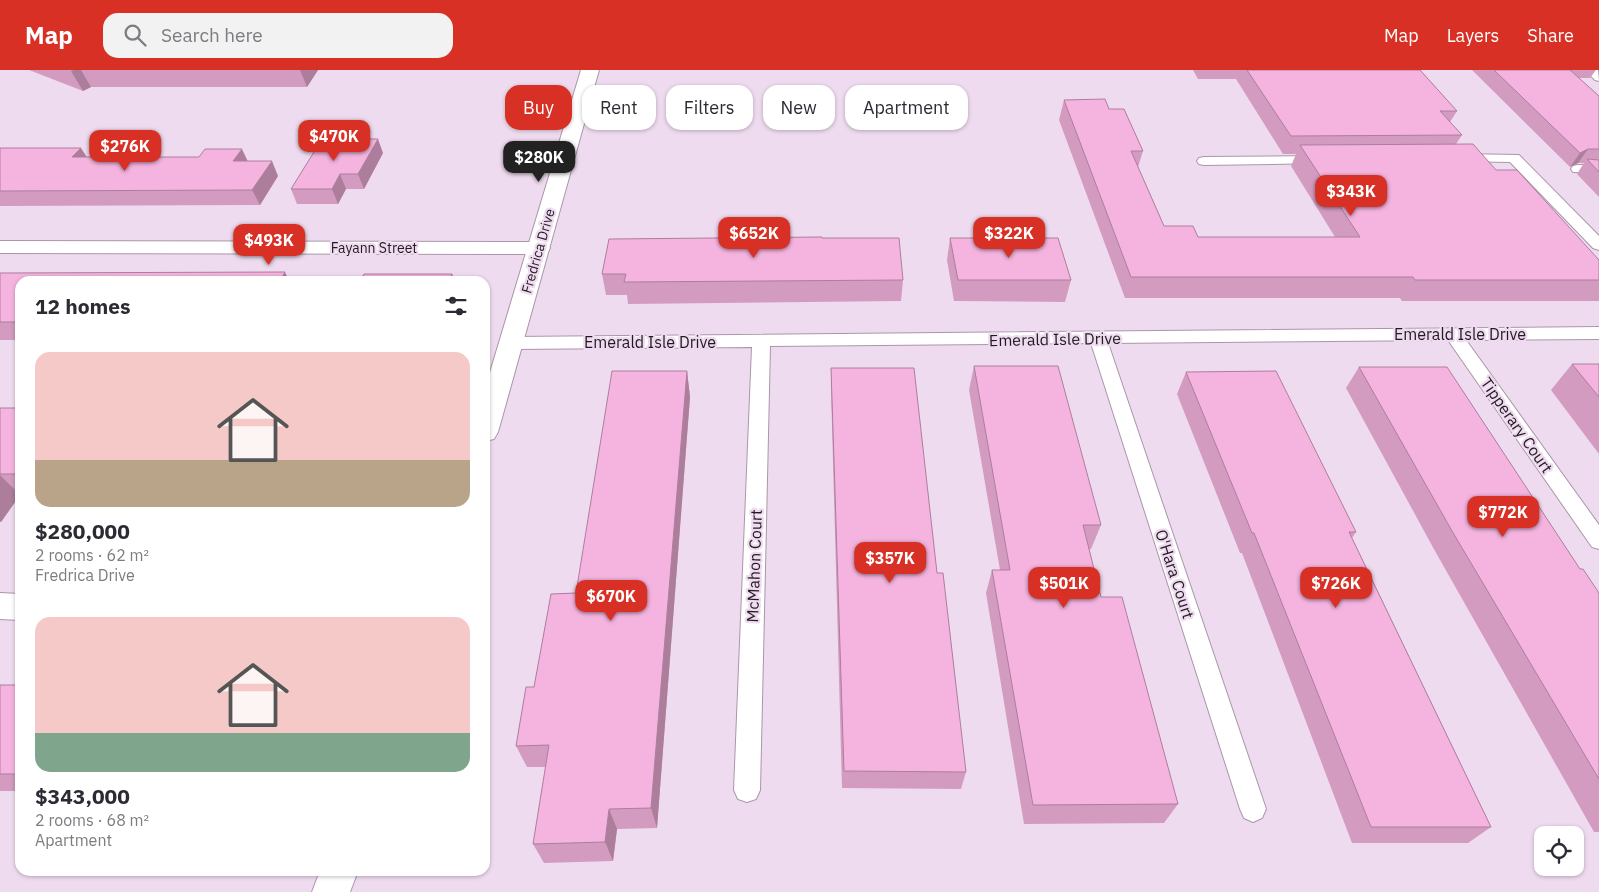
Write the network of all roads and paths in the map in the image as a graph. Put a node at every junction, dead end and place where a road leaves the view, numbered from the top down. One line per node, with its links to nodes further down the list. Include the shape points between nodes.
1 (590, 70): 11 (street, Fredrica Drive)
2 (1591, 70): 3 (lane)
3 (1599, 77)
4 (1444, 159): 9 (lane, via 1514,158)
5 (1334, 160): 6 (lane)
6 (1204, 161)
7 (1578, 169): 8 (lane)
8 (1599, 169)
9 (1599, 244)
10 (0, 248): 11 (street, Fayann Street)
11 (539, 248): 16 (street, Fredrica Drive)
12 (1599, 333): 13 (lane, Emerald Isle Drive)
13 (1452, 334): 14 (lane, Emerald Isle Drive); 18 (lane, Tipperary Court)
14 (1098, 338): 15 (lane, Emerald Isle Drive); 22 (lane, O'Hara Court)
15 (761, 342): 16 (lane, Emerald Isle Drive); 21 (lane, McMahon Court)
16 (512, 343): 17 (street, Fredrica Drive)
17 (490, 416)
18 (1599, 541)
19 (0, 606): 20 (street)
20 (15, 606)
21 (747, 790)
22 (1253, 809)
23 (337, 876): 24 (street)
24 (331, 892)

